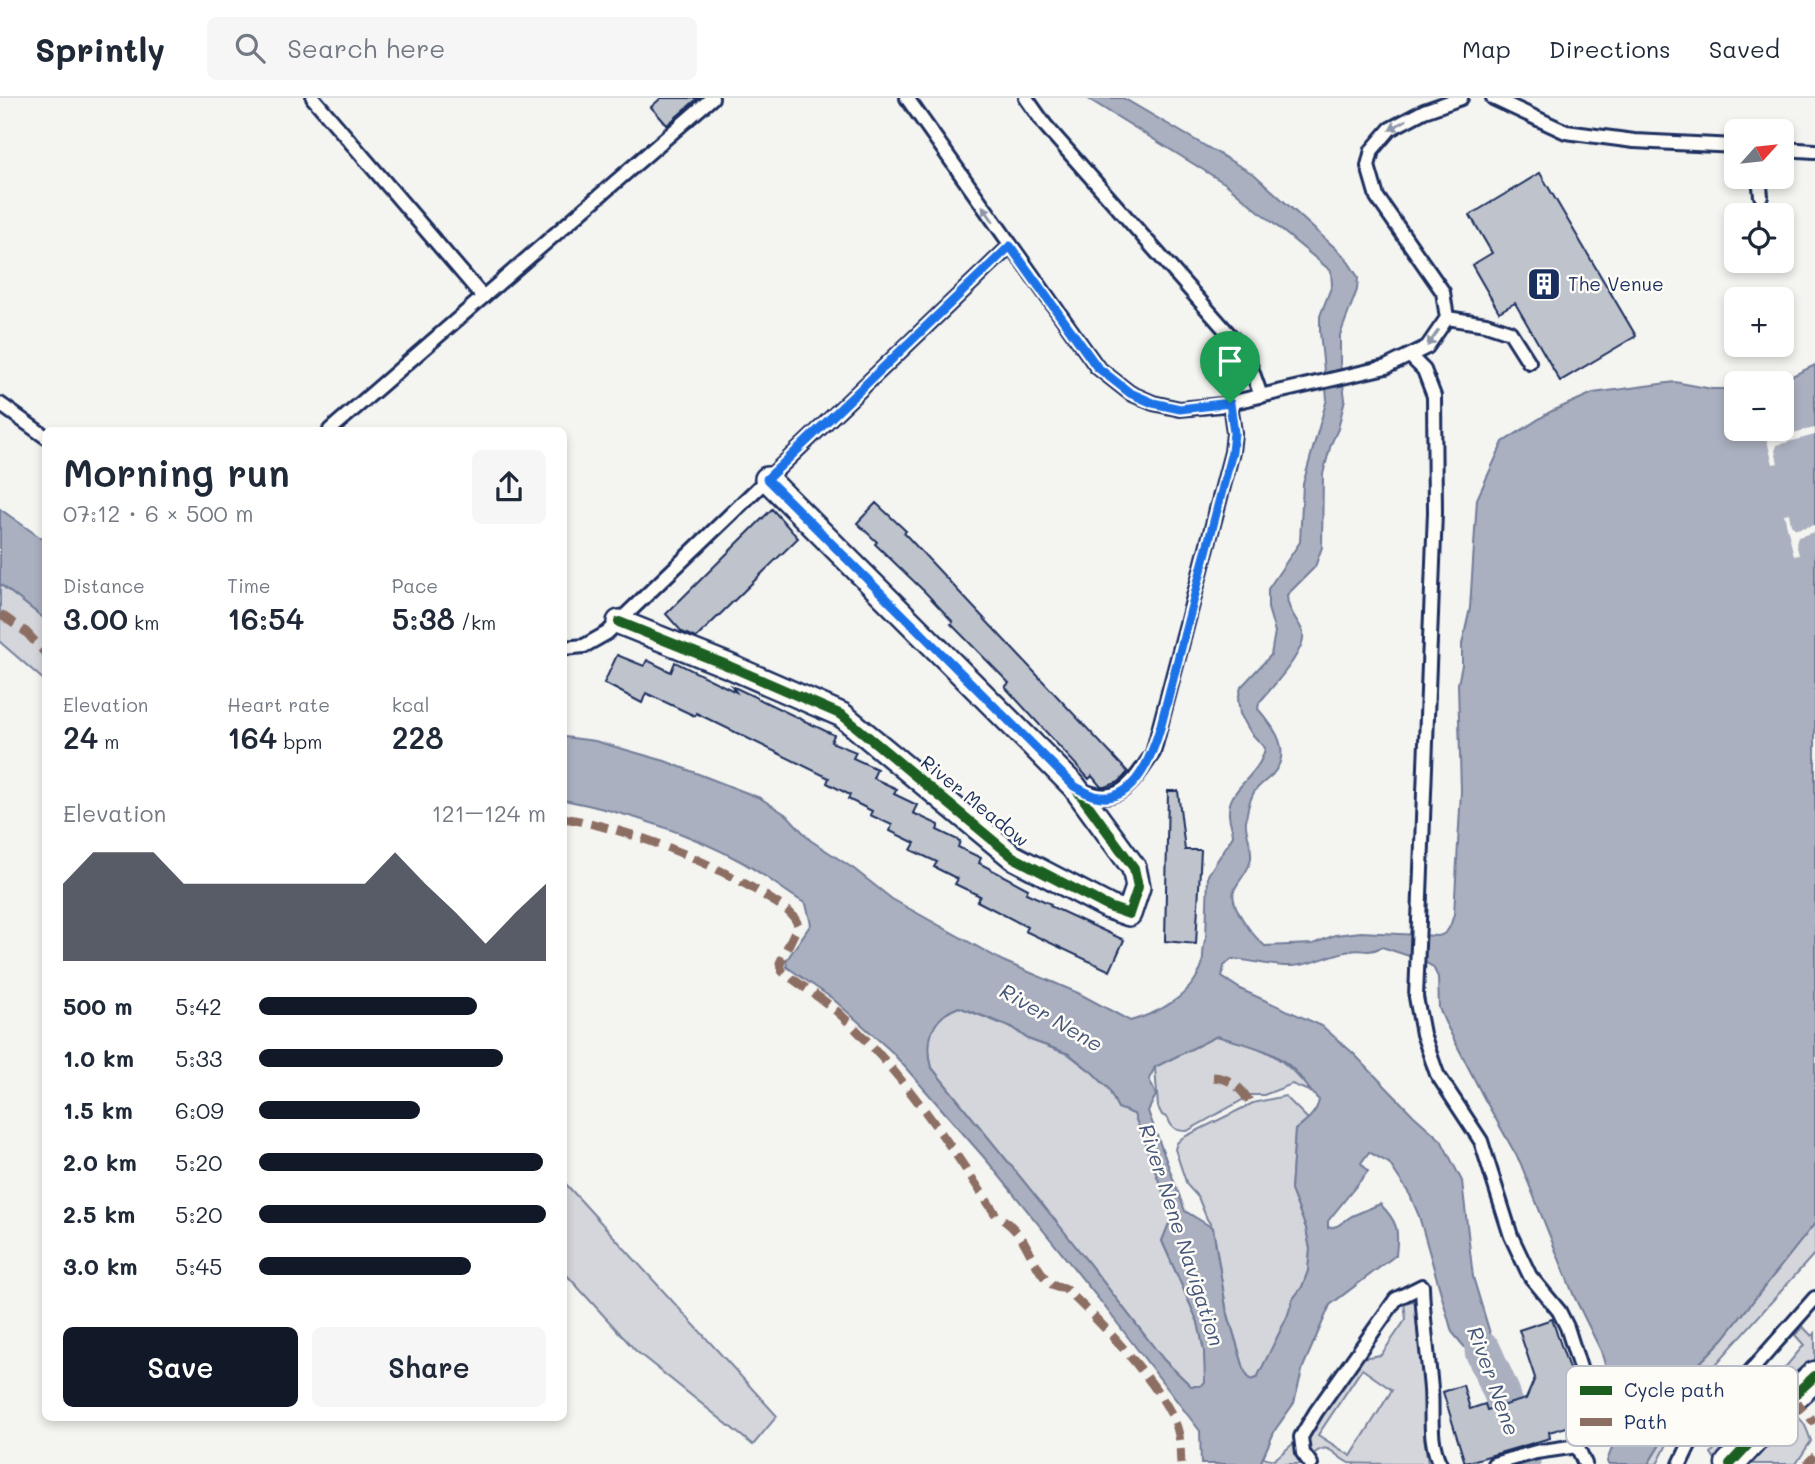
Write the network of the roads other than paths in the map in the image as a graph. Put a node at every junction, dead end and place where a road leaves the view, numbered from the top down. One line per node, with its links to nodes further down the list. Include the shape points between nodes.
1 (313, 98): 13 (lane)
2 (712, 98): 13 (lane)
3 (907, 98): 12 (lane, one-way to 3)
4 (1026, 98): 17 (lane, via 1236,342 1248,359)
5 (1461, 98): 14 (lane, one-way to 14, via 1390,129 1372,150 1368,166 1377,197 1443,292)
6 (1493, 98): 7 (lane, via 1566,132)
7 (1724, 145)
8 (1794, 150): 9 (lane)
9 (1815, 151)
10 (1760, 189): 11 (lane)
11 (1760, 196)
12 (1010, 246): 18 (lane, via 1097,367 1130,393 1180,409); 22 (lane)
13 (483, 297): 20 (lane)
14 (1447, 318): 15 (lane, one-way to 15, via 1427,347); 16 (lane, via 1510,332)
15 (1411, 357): 17 (lane); 27 (lane, via 1424,370 1434,396 1435,453 1416,998 1437,1074 1481,1141 1511,1236 1530,1276 1559,1311)
16 (1529, 362)
17 (1261, 396): 18 (lane)
18 (1230, 403): 25 (lane, via 1232,452 1153,753 1139,776 1121,792 1097,797)
19 (0, 404): 21 (lane)
20 (333, 427)
21 (42, 434)
22 (767, 479): 23 (lane); 25 (street, River Meadow)
23 (619, 622): 24 (lane, via 595,641); 25 (street, River Meadow, via 842,715 1013,857 1129,914 1138,887 1134,868)
24 (567, 648)
25 (1074, 786)
26 (1815, 1298): 28 (lane)
27 (1579, 1366)
28 (1755, 1366)
29 (1815, 1376): 30 (street)
30 (1798, 1392)
31 (1577, 1446): 34 (lane); 37 (lane)
32 (1688, 1446): 38 (lane)
33 (1747, 1446): 39 (street)
34 (1500, 1462)
35 (1311, 1464): 36 (lane, via 1303,1453 1301,1437 1316,1412 1396,1299 1422,1286 1431,1435)
36 (1440, 1464)
37 (1585, 1464)
38 (1679, 1464)
39 (1730, 1464)

